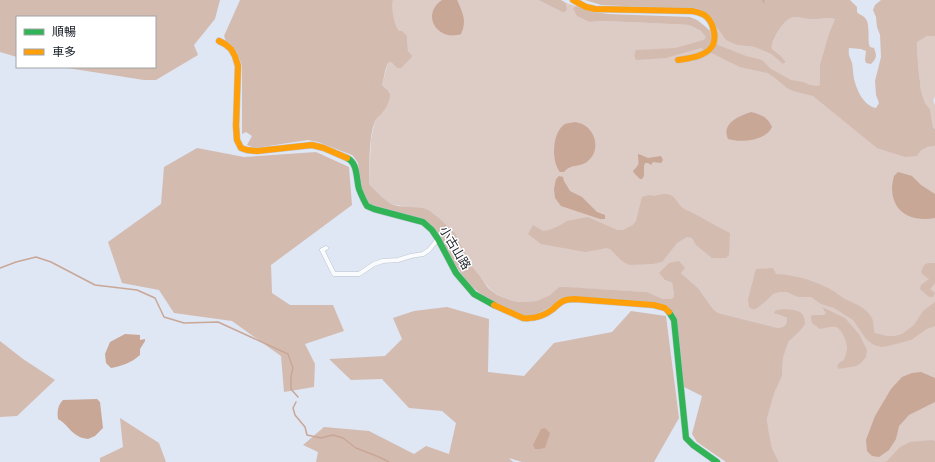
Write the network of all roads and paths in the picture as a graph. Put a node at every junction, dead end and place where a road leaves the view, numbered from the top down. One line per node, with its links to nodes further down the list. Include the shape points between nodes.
1 (573, 0): 3 (street, via 595,9 692,11 707,17 714,33 712,47 704,53)
2 (219, 41): 4 (street, 小古山路, via 230,49 238,66 236,126 237,140 241,148 257,151 312,145 348,158 356,167 359,188 367,206 423,222)
3 (678, 60)
4 (438, 239): 5 (street, via 423,254 383,261 359,274 334,274 322,250); 6 (street, 小古山路, via 456,273 474,294 523,318 533,318 547,313 558,303 569,299 586,298 665,308 674,320 686,438)
5 (326, 248)
6 (717, 462)

